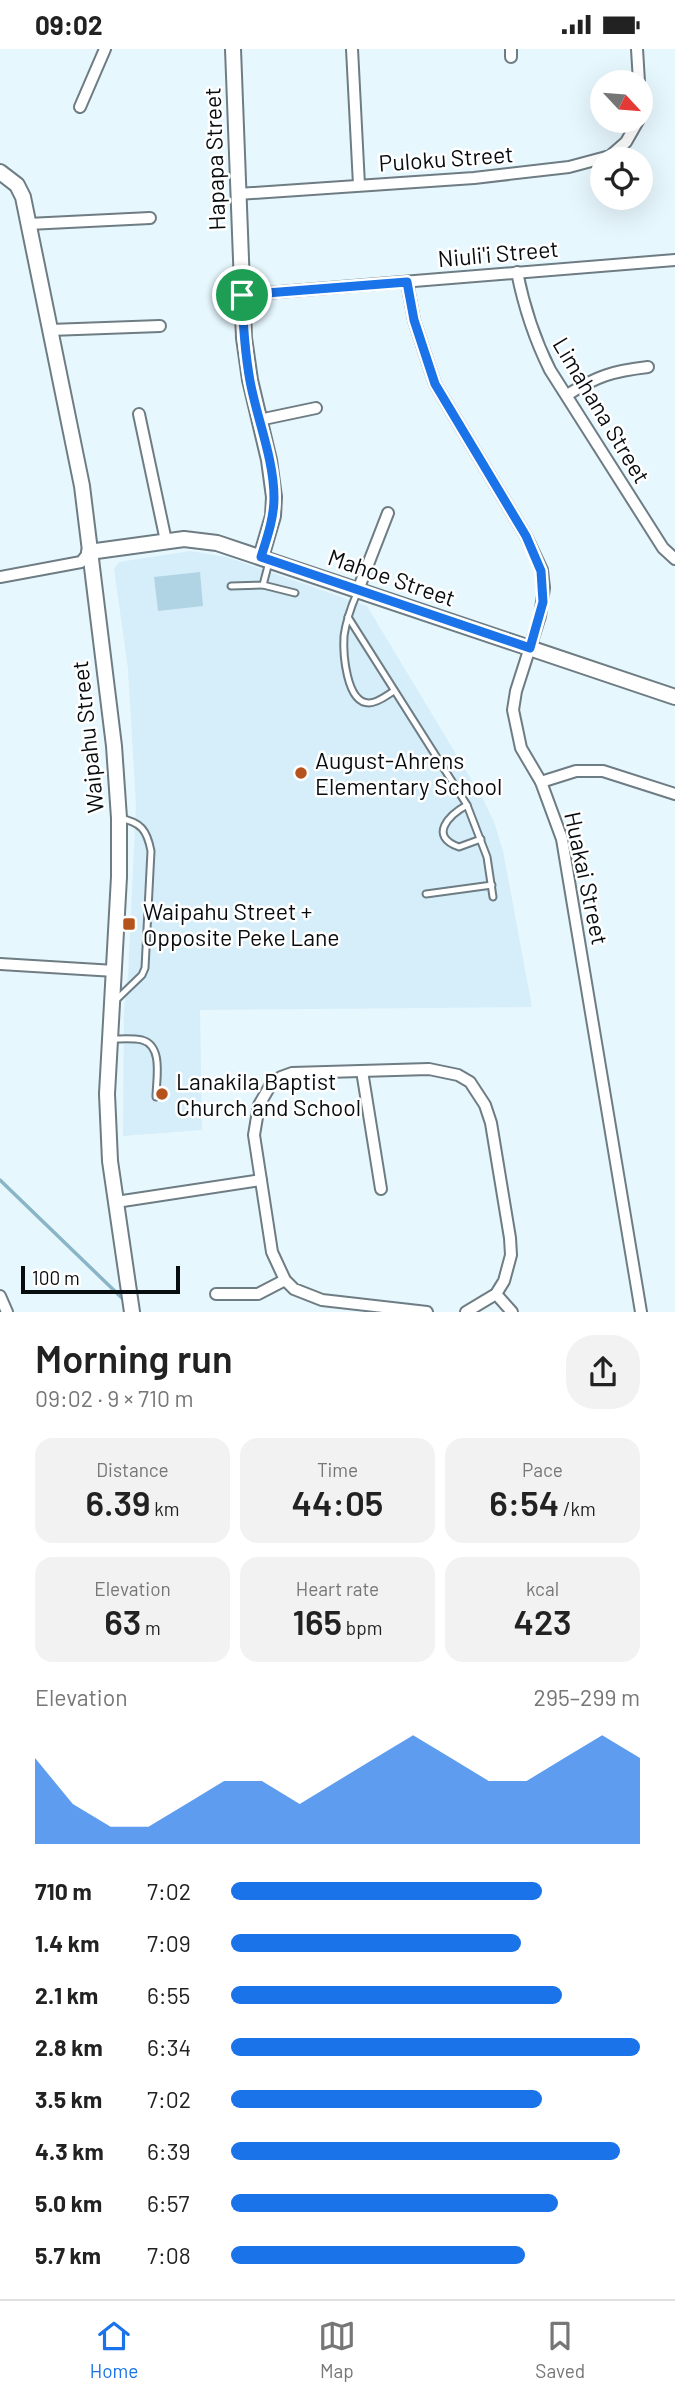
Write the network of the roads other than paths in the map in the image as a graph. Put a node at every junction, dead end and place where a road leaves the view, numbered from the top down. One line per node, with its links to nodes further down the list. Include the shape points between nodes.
1 (106, 49): 6 (street)
2 (233, 49): 10 (street, Hapapa Street)
3 (352, 49): 9 (street)
4 (637, 49): 5 (street)
5 (638, 70)
6 (80, 107)
7 (631, 133): 9 (street, Puloku Street, via 610,156 600,160 535,172)
8 (0, 171): 12 (street, Waipahu Street, via 20,190)
9 (359, 185): 10 (street, Puloku Street)
10 (238, 194): 16 (street, Hapapa Street)
11 (150, 218): 12 (street)
12 (28, 224): 18 (street, Waipahu Street)
13 (675, 260): 14 (street, Niuli'i Street)
14 (517, 272): 15 (street, Niuli'i Street); 20 (street, Limahana Street, via 535,340)
15 (407, 282): 16 (street, Niuli'i Street); 35 (street, Huakai Street, via 435,384 526,536 541,571 543,602)
16 (242, 295): 23 (street, Hapapa Street, via 244,338)
17 (160, 326): 18 (street)
18 (50, 330): 26 (street, Waipahu Street, via 82,487)
19 (648, 367): 20 (street, via 618,370)
20 (567, 395): 28 (street, Limahana Street, via 651,530)
21 (316, 408): 23 (street)
22 (139, 414): 25 (street)
23 (259, 420): 27 (street, Hapapa Street, via 274,497)
24 (388, 513): 32 (street)
25 (166, 541): 26 (street, Mahoe Street); 27 (street, Mahoe Street, via 202,540)
26 (89, 552): 29 (street, via 81,562); 41 (street, Waipahu Street)
27 (265, 558): 30 (lane); 32 (street, Mahoe Street)
28 (675, 559)
29 (0, 577)
30 (263, 585): 31 (lane); 33 (lane)
31 (231, 586)
32 (358, 590): 34 (lane); 35 (street, Mahoe Street)
33 (295, 593)
34 (348, 617): 36 (lane); 36 (lane, via 345,657 355,697 372,704)
35 (530, 648): 37 (street, Mahoe Street); 38 (street, Huakai Street, via 513,710 521,748)
36 (394, 691): 40 (lane)
37 (675, 697)
38 (541, 782): 39 (street, via 576,771 603,771); 64 (street, Huakai Street, via 562,839)
39 (675, 794)
40 (467, 805): 42 (lane); 42 (lane, via 444,824 446,839 459,847)
41 (119, 818): 47 (street, Waipahu Street); 48 (lane, via 141,827 151,851 145,968)
42 (481, 839): 43 (lane)
43 (492, 885): 44 (lane); 45 (lane)
44 (426, 894)
45 (493, 897)
46 (0, 964): 47 (street)
47 (115, 971): 48 (street, Waipahu Street)
48 (112, 1004): 49 (street, Waipahu Street)
49 (110, 1039): 51 (lane, via 140,1039 150,1045 156,1056); 54 (street, Waipahu Street, via 107,1127)
50 (362, 1071): 52 (street, via 292,1073 270,1086 255,1120); 53 (street); 57 (street, via 444,1071 470,1082 479,1093 491,1123 510,1238 509,1268)
51 (156, 1097)
52 (261, 1180): 54 (street); 55 (street, via 272,1252)
53 (381, 1189)
54 (116, 1202): 60 (street, Waipahu Street)
55 (285, 1280): 56 (street, via 258,1294); 61 (street, via 306,1296 322,1300)
56 (216, 1294)
57 (496, 1294): 62 (street); 63 (street)
58 (0, 1296): 59 (street)
59 (7, 1312)
60 (132, 1312)
61 (427, 1312)
62 (466, 1312)
63 (512, 1312)
64 (641, 1312)

